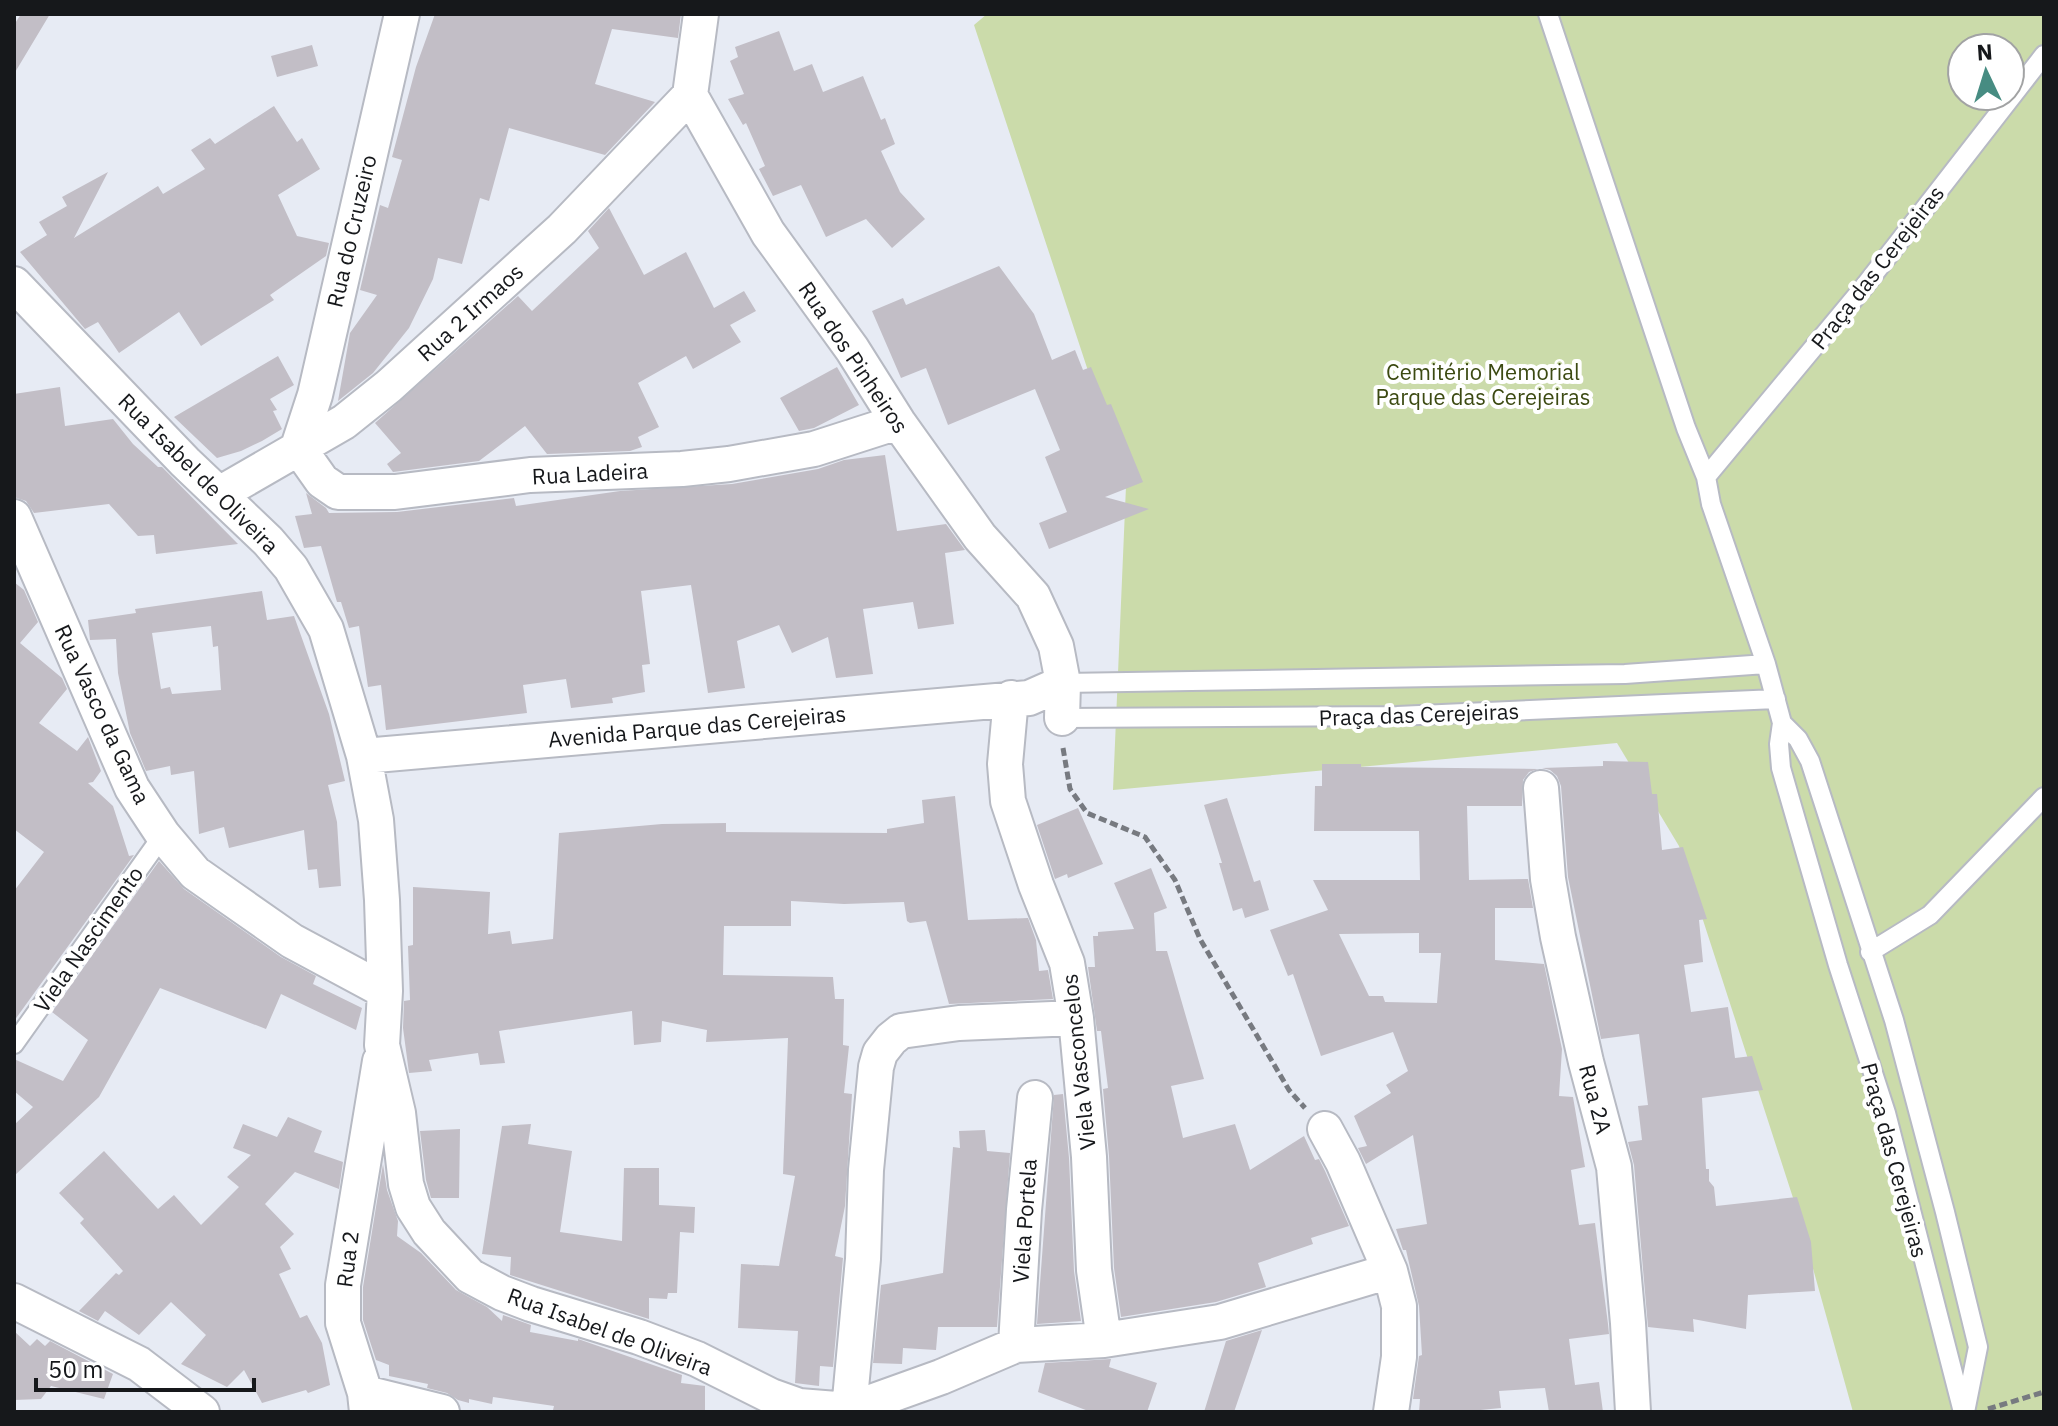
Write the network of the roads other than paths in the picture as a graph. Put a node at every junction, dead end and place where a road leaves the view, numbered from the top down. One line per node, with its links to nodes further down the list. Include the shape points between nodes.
1 (402, 14): 8 (street, Rua do Cruzeiro, via 315,395)
2 (701, 14): 5 (street)
3 (1548, 14): 9 (lane, Praça das Cerejeiras)
4 (2044, 55): 9 (lane, Praça das Cerejeiras, via 1863,288)
5 (690, 95): 7 (street, Rua dos Pinheiros, via 768,233); 8 (street, Rua 2 Irmaos, via 562,229 389,386 344,422)
6 (14, 284): 10 (street, Rua Isabel de Oliveira)
7 (898, 422): 8 (street, Rua Ladeira, via 814,449 729,464 530,475 395,492 338,492 322,481); 13 (street, Rua dos Pinheiros, via 980,537 1033,596 1056,646)
8 (298, 447): 10 (street, Rua 2 Irmaos)
9 (1706, 477): 12 (lane, Praça das Cerejeiras)
10 (221, 493): 18 (street, Rua Isabel de Oliveira, via 291,568 326,629)
11 (14, 517): 21 (street, Rua Vasco da Gama, via 132,788)
12 (1766, 664): 13 (lane, Praça das Cerejeiras, via 1625,674); 15 (lane, Praça das Cerejeiras)
13 (1063, 683): 14 (street, Avenida Parque das Cerejeiras); 16 (street, Rua dos Pinheiros)
14 (1020, 698): 16 (street); 18 (street, Avenida Parque das Cerejeiras); 24 (street, Viela Vasconcelos, via 1005,764 1008,801 1067,963)
15 (1776, 699): 16 (lane, Praça das Cerejeiras, via 1397,716); 17 (lane, Praça das Cerejeiras)
16 (1062, 718)
17 (1782, 723): 22 (lane, Praça das Cerejeiras, via 1810,761); 39 (lane, Praça das Cerejeiras, via 1781,768 1886,1113)
18 (364, 756): 23 (street, Rua Isabel de Oliveira, via 377,833)
19 (1541, 788): 38 (street, Rua 2A, via 1558,937 1614,1167)
20 (2044, 797): 22 (lane, via 1930,915)
21 (163, 835): 23 (street, Rua Vasco da Gama, via 195,873 232,899 292,941); 25 (lane, Viela Nascimento)
22 (1870, 952): 39 (lane, Praça das Cerejeiras, via 1894,1020 1978,1347)
23 (385, 991): 26 (street, Rua Isabel de Oliveira)
24 (1076, 1018): 31 (street, Viela Vasconcelos); 34 (street, via 901,1031 880,1053)
25 (14, 1044)
26 (382, 1045): 33 (street, Rua 2, via 343,1285 343,1323); 34 (street, Rua Isabel de Oliveira, via 413,1207 470,1276 531,1304 697,1359 799,1406)
27 (1035, 1098): 32 (street, Viela Portela)
28 (1325, 1129): 29 (street)
29 (1390, 1271): 31 (street, Rua Isabel de Oliveira, via 1220,1322); 37 (street, via 1401,1329)
30 (14, 1301): 35 (street, via 139,1364)
31 (1104, 1340): 32 (street, Rua Isabel de Oliveira)
32 (1016, 1345): 34 (street, Rua Isabel de Oliveira)
33 (366, 1403): 36 (street, Rua 2)
34 (849, 1410)
35 (202, 1412)
36 (442, 1412)
37 (1391, 1412)
38 (1633, 1412)
39 (1964, 1412)

